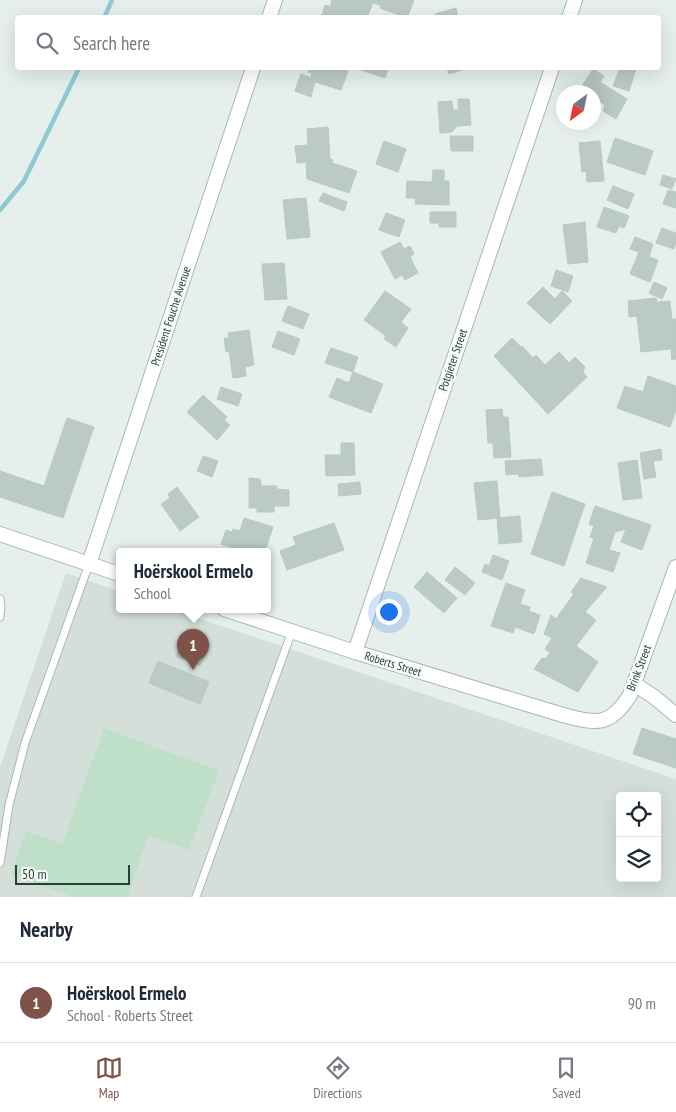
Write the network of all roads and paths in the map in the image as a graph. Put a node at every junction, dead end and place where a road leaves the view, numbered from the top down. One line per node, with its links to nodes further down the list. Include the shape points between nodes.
1 (275, 0): 3 (street)
2 (575, 0): 4 (street)
3 (271, 15)
4 (570, 15)
5 (252, 70): 8 (street, President Fouche Avenue)
6 (551, 70): 16 (street, Potgieter Street)
7 (0, 534): 8 (street)
8 (89, 564): 10 (street); 20 (lane, via 25,743 9,805)
9 (676, 567): 11 (street, Brink Street)
10 (116, 573)
11 (671, 596): 17 (street, Brink Street)
12 (0, 599): 14 (lane)
13 (236, 613): 15 (street, Roberts Street)
14 (0, 617)
15 (292, 631): 16 (street, Roberts Street); 21 (lane)
16 (355, 652): 18 (street, Roberts Street)
17 (634, 684): 18 (street, Brink Street, via 624,704 604,721 584,721); 19 (street)
18 (563, 715)
19 (676, 715)
20 (0, 863)
21 (196, 897)

